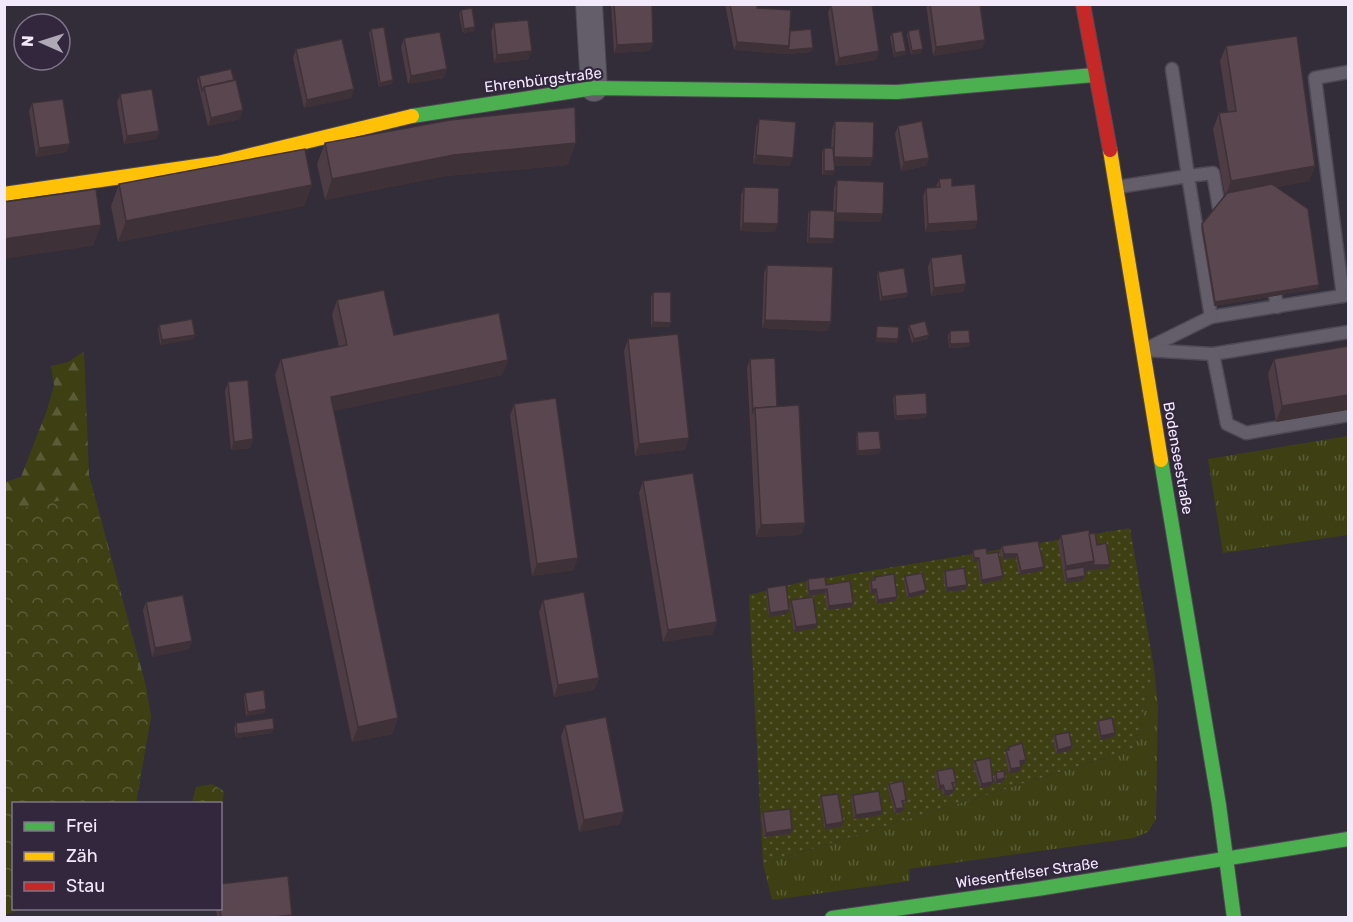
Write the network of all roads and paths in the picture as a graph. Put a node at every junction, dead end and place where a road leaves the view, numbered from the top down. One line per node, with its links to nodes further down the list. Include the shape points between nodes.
1 (589, 4): 6 (street)
2 (1083, 4): 5 (street, Bodenseestraße)
3 (1172, 69): 7 (lane)
4 (1348, 72): 12 (lane, via 1315,78)
5 (1094, 75): 6 (street, Ehrenbürgstraße, via 897,92); 8 (street, Bodenseestraße)
6 (594, 88): 9 (street, Ehrenbürgstraße, via 406,117 218,163)
7 (1188, 176): 8 (lane); 10 (lane, via 1213,173 1219,208); 14 (lane)
8 (1116, 188): 16 (street, Bodenseestraße)
9 (4, 194)
10 (1241, 206)
11 (1272, 273): 13 (lane)
12 (1346, 295): 13 (lane)
13 (1277, 307): 14 (lane)
14 (1211, 317): 16 (lane)
15 (1348, 332): 17 (lane)
16 (1144, 350): 17 (lane); 20 (street, Bodenseestraße)
17 (1213, 354): 18 (lane, via 1227,424 1246,433)
18 (1348, 415)
19 (1348, 839): 20 (street, Wiesentfelser Straße)
20 (1226, 859): 21 (street, Wiesentfelser Straße); 25 (street, Bodenseestraße)
21 (953, 900): 22 (street, Wiesentfelser Straße); 24 (lane)
22 (884, 914): 23 (street, Wiesentfelser Straße)
23 (832, 918)
24 (956, 918)
25 (1234, 918)

